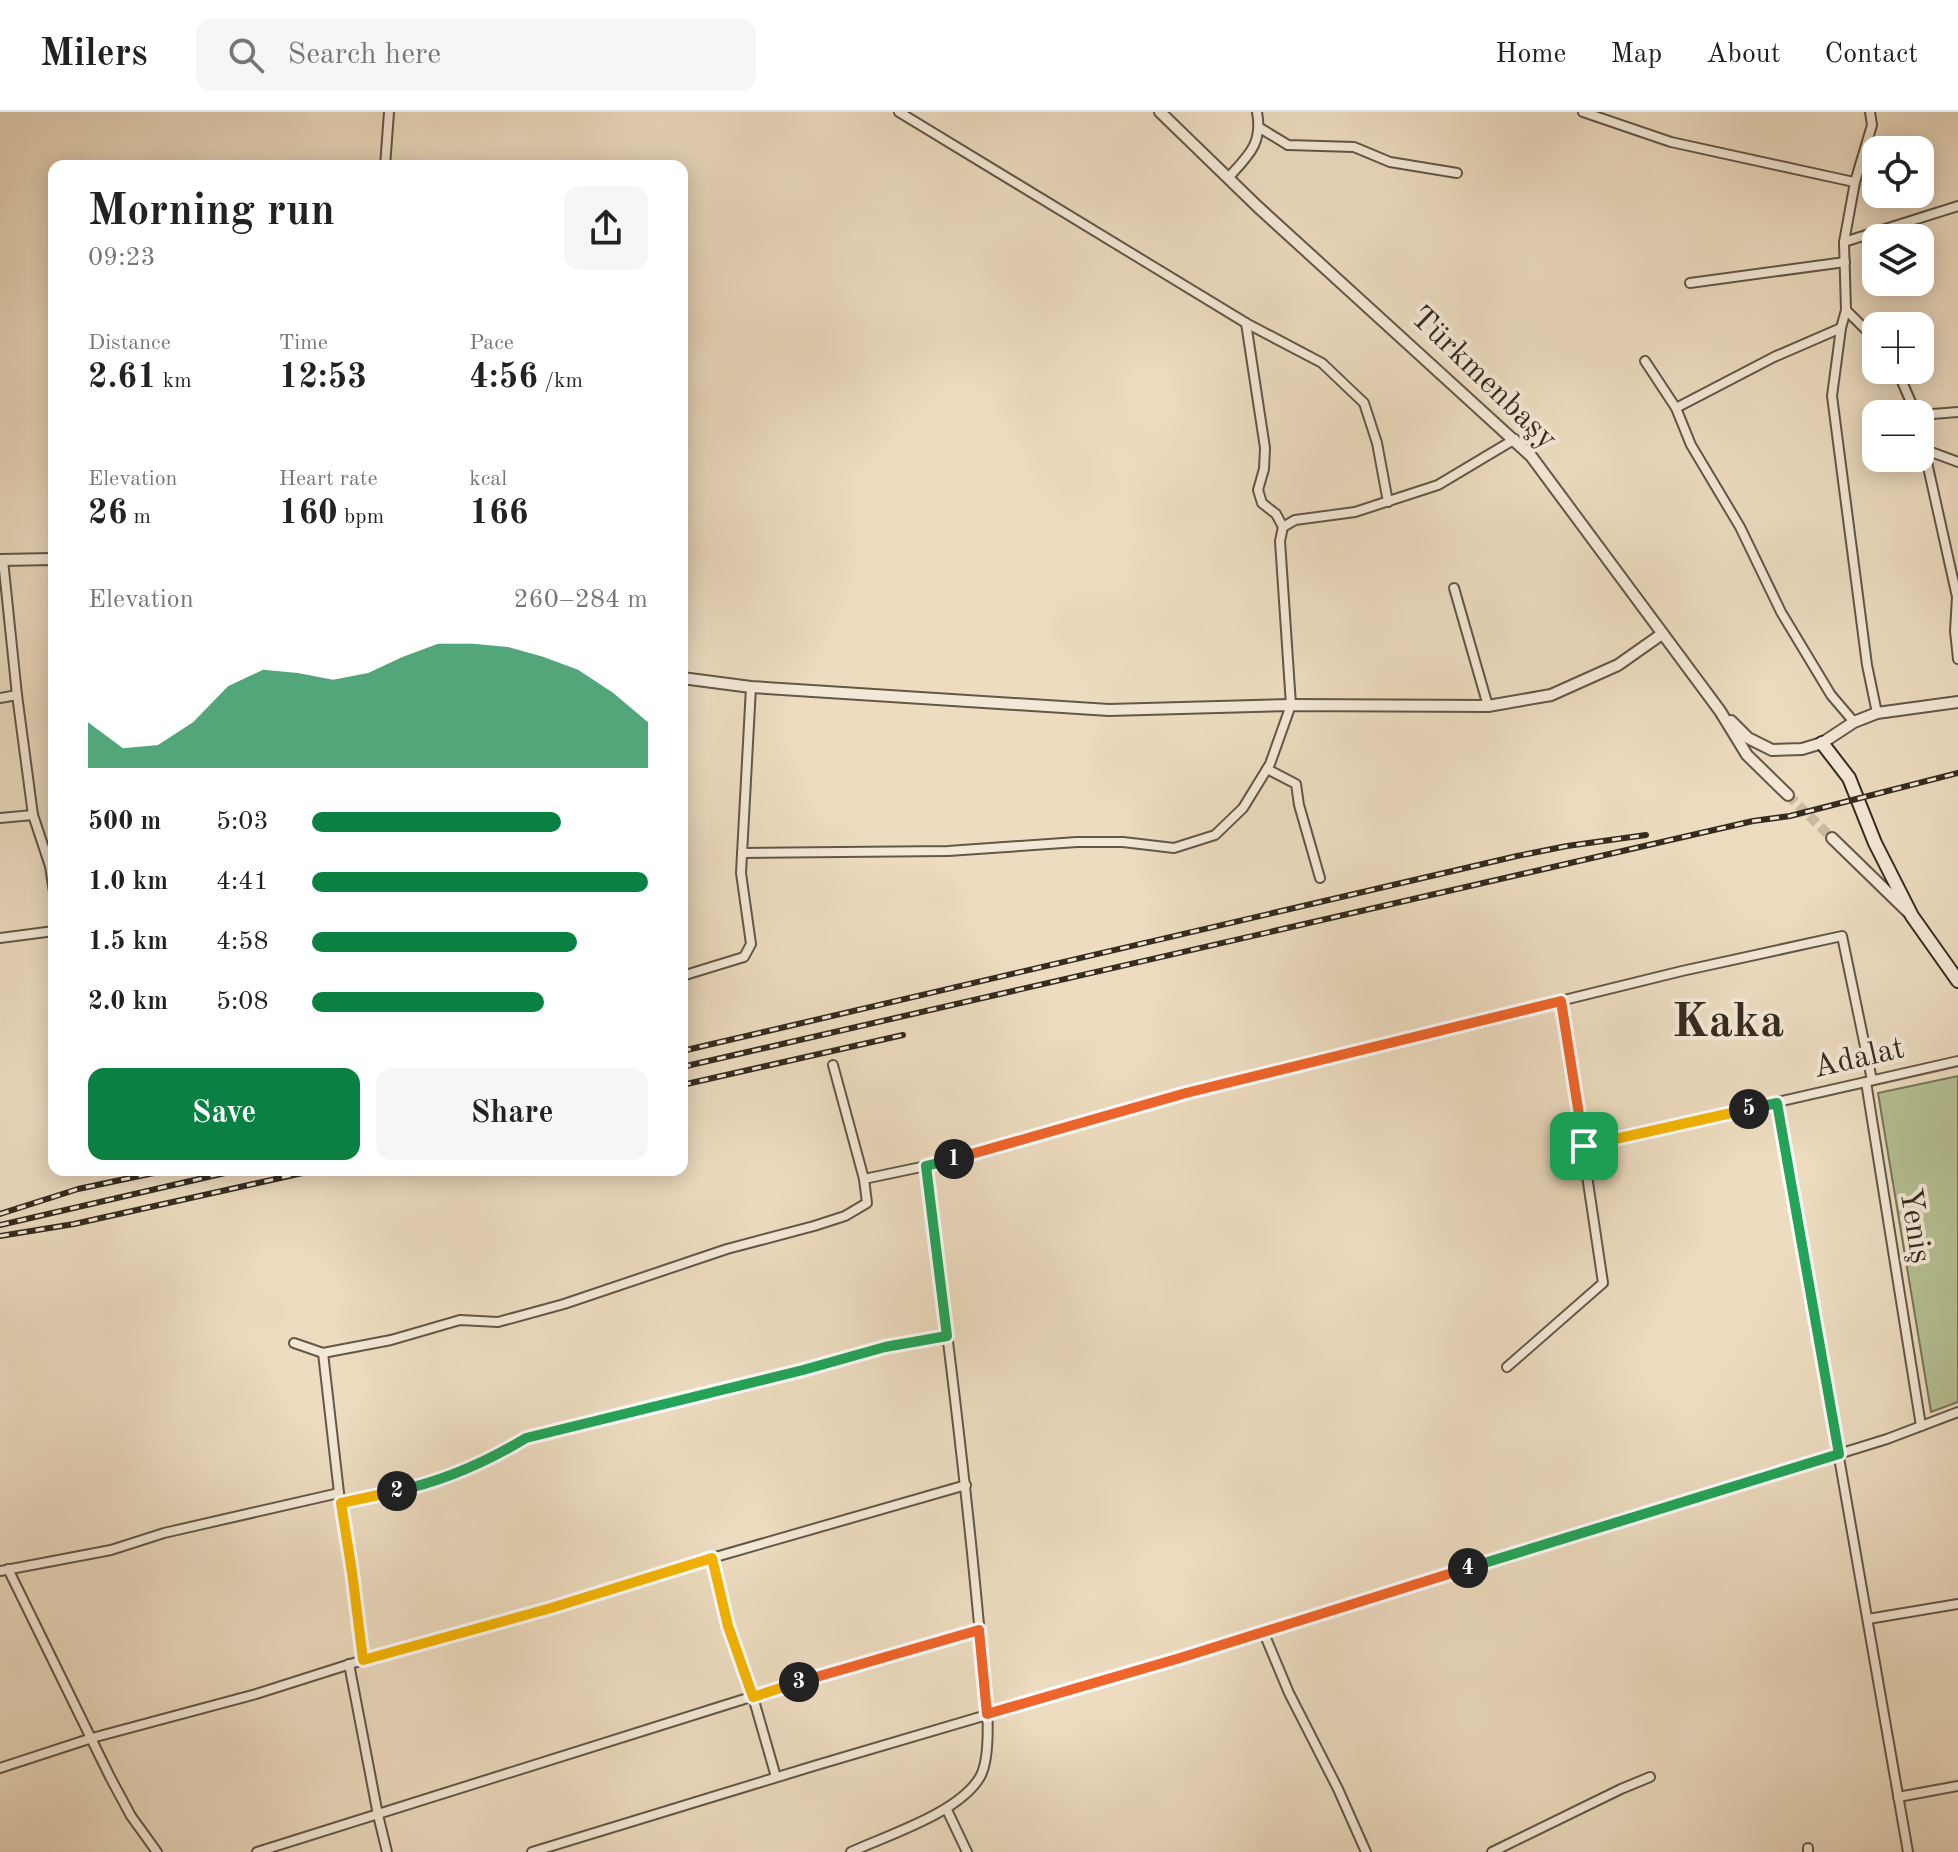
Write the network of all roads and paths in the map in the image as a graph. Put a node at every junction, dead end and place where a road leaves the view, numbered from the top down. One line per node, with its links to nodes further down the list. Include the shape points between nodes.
1 (389, 112): 8 (street)
2 (899, 112): 17 (street)
3 (1160, 112): 10 (street, Türkmenbaşy)
4 (1257, 112): 7 (street)
5 (1583, 112): 11 (street, via 1671,142)
6 (1870, 112): 11 (street, via 1872,125)
7 (1260, 128): 9 (street, via 1288,145 1354,147 1390,162); 10 (street, via 1252,151)
8 (385, 160)
9 (1457, 173)
10 (1228, 178): 24 (street, Türkmenbaşy)
11 (1854, 182): 13 (street)
12 (1958, 206): 13 (street)
13 (1844, 242): 14 (street)
14 (1845, 262): 15 (street); 16 (street)
15 (1690, 283)
16 (1846, 310): 18 (street); 19 (street)
17 (1246, 323): 28 (street, via 1322,363 1364,403); 29 (street, via 1265,448 1258,490)
18 (1862, 326)
19 (1841, 328): 21 (street); 43 (street, via 1832,396)
20 (1645, 361): 21 (street)
21 (1676, 408): 44 (street, via 1781,612 1831,695)
22 (1958, 412): 23 (street)
23 (1934, 414)
24 (1515, 439): 28 (street, via 1438,485); 33 (street, Türkmenbaşy)
25 (1934, 453): 26 (street)
26 (1958, 462)
27 (1928, 472): 34 (street, via 1957,597)
28 (1388, 502): 29 (street, via 1295,520)
29 (1283, 527): 40 (street)
30 (48, 559): 31 (street)
31 (1, 560): 37 (street)
32 (1454, 588): 41 (street)
33 (1662, 634): 41 (street, via 1618,665 1551,695); 42 (street, Türkmenbaşy)
34 (1958, 659)
35 (688, 679): 36 (street)
36 (751, 687): 40 (street, via 1109,710); 51 (street)
37 (17, 695): 38 (street); 48 (street)
38 (0, 698)
39 (1958, 702): 43 (street)
40 (1291, 705): 41 (street); 46 (street)
41 (1488, 706)
42 (1720, 711): 45 (street, via 1748,738 1772,750); 47 (street, Türkmenbaşy, via 1747,755)
43 (1877, 713): 44 (street)
44 (1854, 722): 45 (street)
45 (1822, 743): 54 (main road, via 1849,778)
46 (1267, 769): 51 (street, via 1243,808 1215,835 1174,848 1077,842 948,851); 53 (street, via 1296,784)
47 (1788, 795)
48 (33, 815): 49 (street); 52 (street)
49 (0, 818)
50 (1832, 838): 54 (street)
51 (742, 853): 57 (street, via 751,944 744,957)
52 (48, 860)
53 (1320, 878)
54 (1912, 916): 58 (main road)
55 (48, 932): 56 (street)
56 (0, 938)
57 (688, 974)
58 (1958, 981)
59 (1561, 1001): 62 (street, Yeniş, via 1842,936); 64 (street); 65 (street, via 1186,1093)
60 (1958, 1061): 62 (street, Adalat)
61 (833, 1065): 66 (street)
62 (1869, 1081): 63 (street, Adalat); 72 (street, Yeniş)
63 (1777, 1103): 64 (street, Adalat); 73 (street)
64 (1584, 1146): 70 (street, via 1603,1283)
65 (926, 1166): 66 (street); 67 (street)
66 (864, 1179): 69 (street, via 867,1203 814,1226 498,1322 460,1320)
67 (947, 1336): 74 (street); 75 (street, via 539,1434 428,1484)
68 (294, 1343): 69 (street)
69 (323, 1353): 75 (street)
70 (1507, 1367)
71 (1958, 1412): 72 (street)
72 (1921, 1426): 73 (street)
73 (1839, 1454): 79 (street); 81 (street)
74 (966, 1485): 76 (street); 80 (street)
75 (340, 1498): 77 (street); 82 (street)
76 (712, 1558): 82 (street); 84 (street)
77 (4, 1570): 86 (street)
78 (1958, 1604): 79 (street)
79 (1868, 1619): 91 (street)
80 (979, 1630): 84 (street); 85 (street)
81 (1263, 1631): 85 (street); 100 (street)
82 (363, 1660): 83 (street)
83 (349, 1664): 86 (street); 93 (street)
84 (753, 1697): 88 (street); 93 (street)
85 (987, 1714): 88 (street); 92 (street, via 984,1768)
86 (92, 1738): 87 (street); 94 (street, via 131,1816)
87 (0, 1768)
88 (776, 1777): 97 (street)
89 (1650, 1777): 101 (street)
90 (1958, 1786): 91 (street)
91 (1898, 1797): 102 (street)
92 (947, 1810): 98 (street); 99 (street)
93 (378, 1815): 95 (street); 96 (street)
94 (157, 1852)
95 (257, 1852)
96 (387, 1852)
97 (532, 1852)
98 (851, 1852)
99 (967, 1852)
100 (1366, 1852)
101 (1492, 1852)
102 (1908, 1852)

